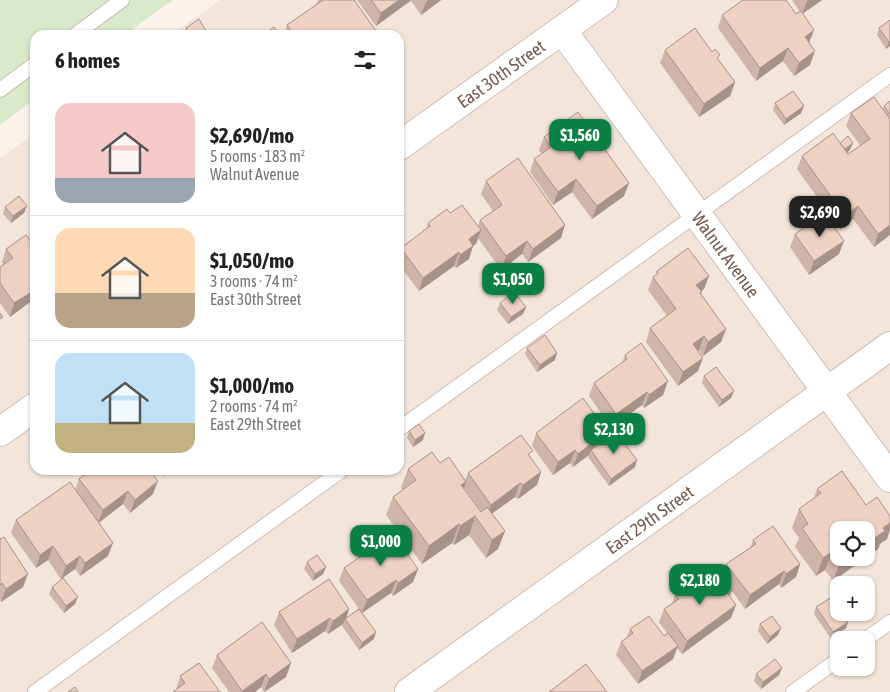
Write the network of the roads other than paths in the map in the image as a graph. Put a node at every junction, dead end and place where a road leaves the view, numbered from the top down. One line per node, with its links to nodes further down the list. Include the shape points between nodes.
1 (122, 0): 3 (lane)
2 (604, 0): 4 (street, East 30th Street)
3 (82, 30)
4 (562, 30): 8 (street, East 30th Street); 9 (street, Walnut Avenue)
5 (30, 68): 7 (lane)
6 (890, 75): 9 (lane)
7 (0, 90)
8 (404, 142)
9 (697, 214): 11 (street, Walnut Avenue); 13 (lane)
10 (890, 346): 11 (street, East 29th Street)
11 (827, 391): 16 (street, Walnut Avenue); 21 (street, East 29th Street)
12 (30, 411): 14 (street)
13 (404, 425)
14 (0, 432)
15 (335, 475): 20 (lane)
16 (890, 478)
17 (890, 622): 18 (lane)
18 (875, 633)
19 (830, 665): 22 (lane)
20 (34, 692)
21 (409, 692)
22 (793, 692)

